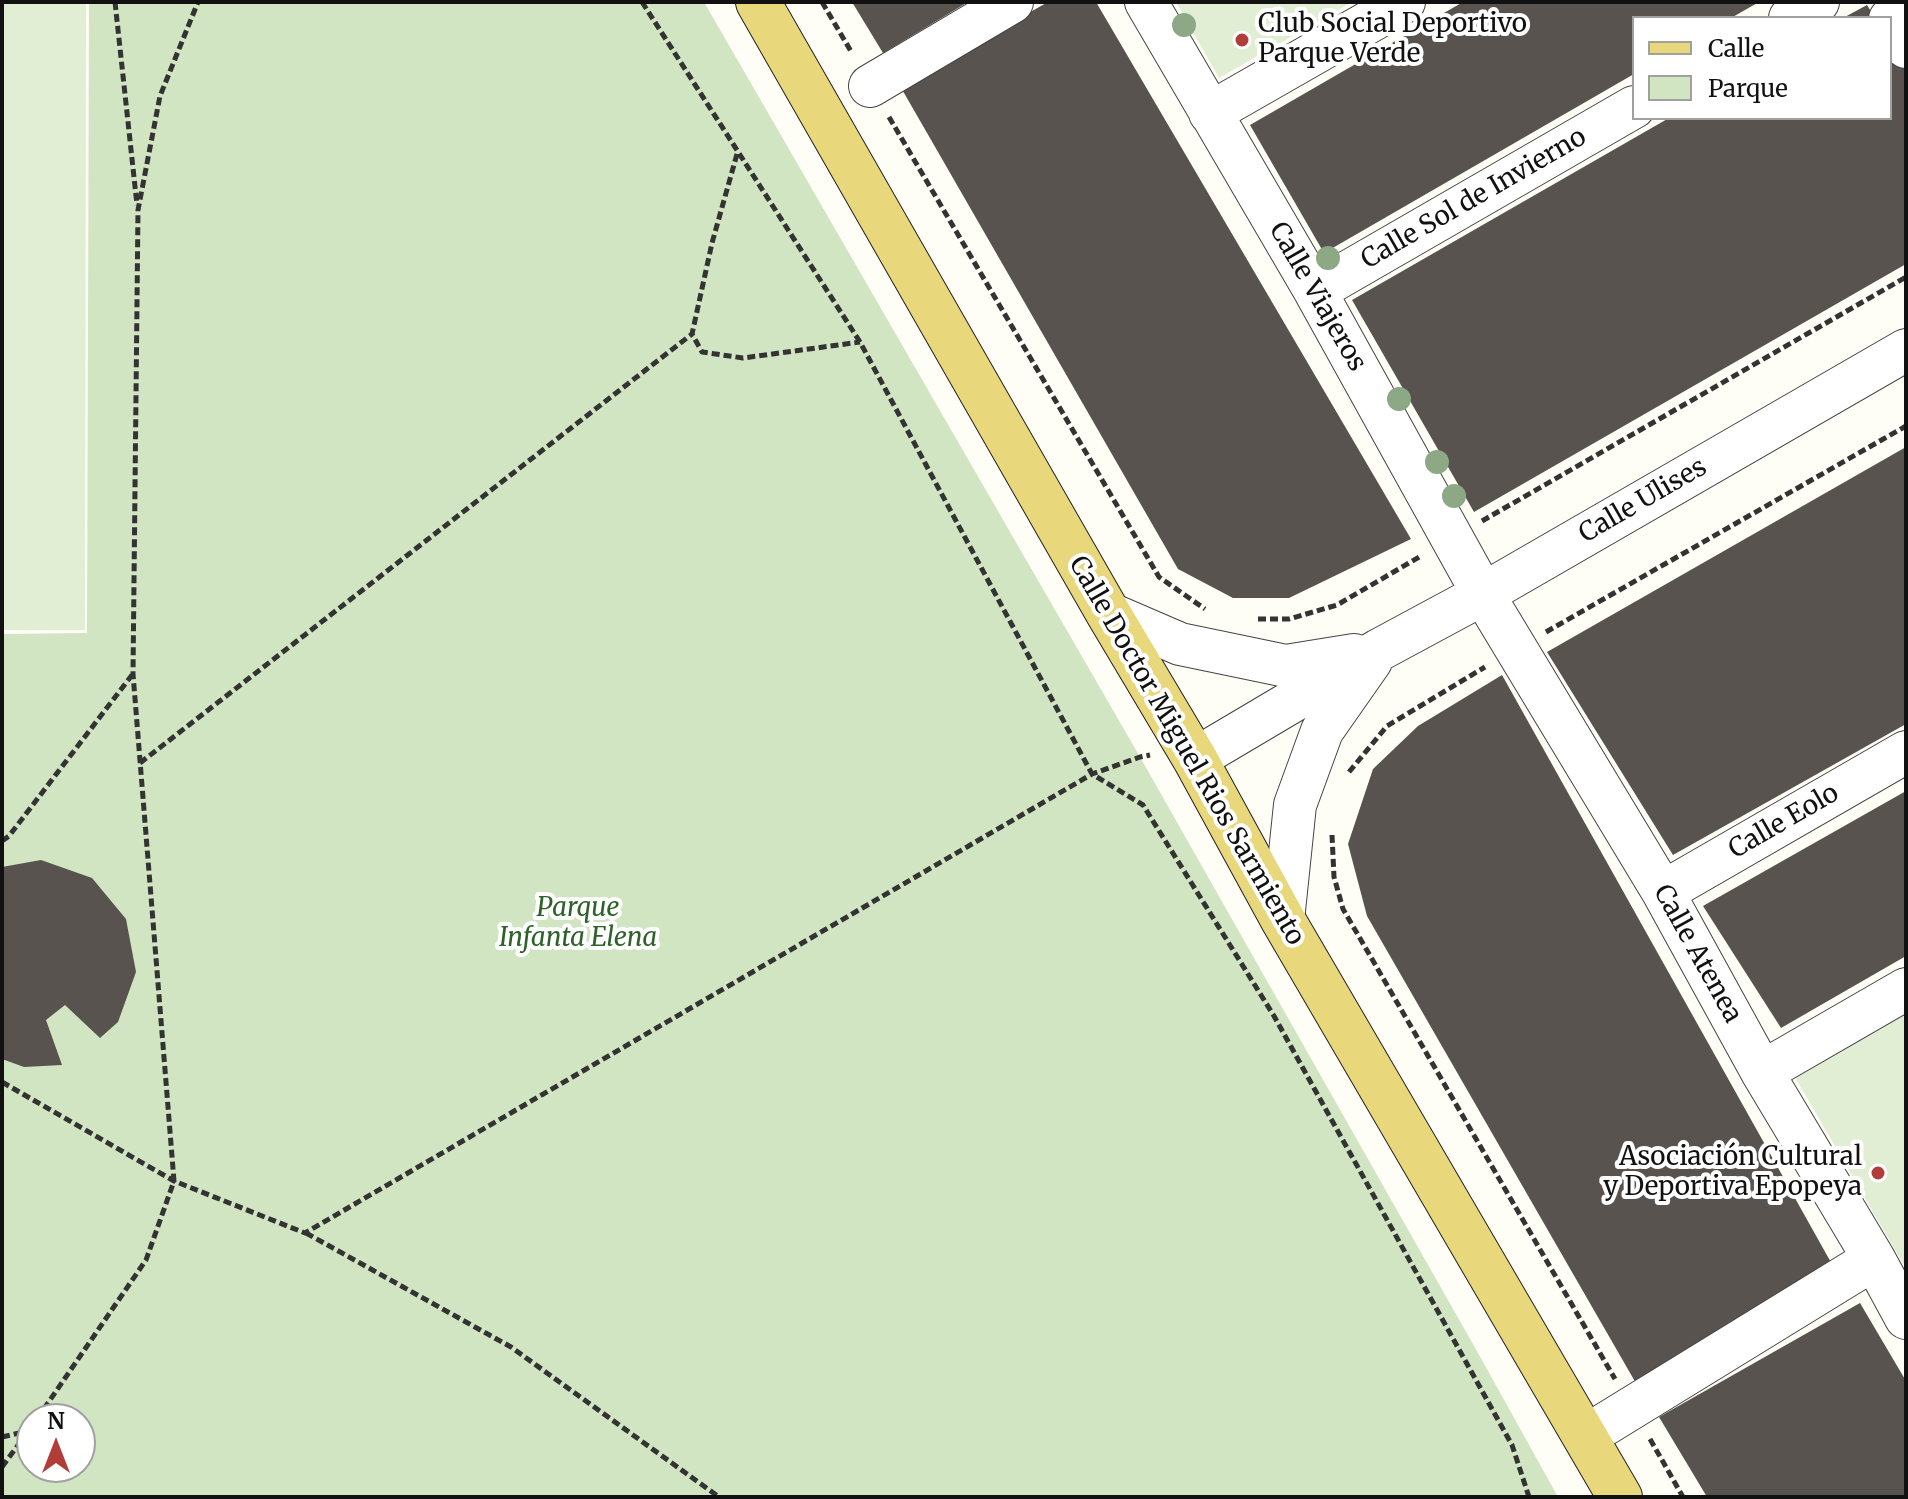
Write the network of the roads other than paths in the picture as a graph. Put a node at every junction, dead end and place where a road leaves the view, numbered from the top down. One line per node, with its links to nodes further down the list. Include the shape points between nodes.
1 (758, 2): 15 (main road, Calle Doctor Miguel Rios Sarmiento)
2 (1012, 2): 9 (street)
3 (1146, 2): 11 (street, Calle Viajeros)
4 (1404, 2): 11 (street)
5 (1818, 2): 6 (street)
6 (1794, 16)
7 (1892, 22): 8 (street)
8 (1906, 47)
9 (870, 86)
10 (1632, 108): 12 (street, Calle Sol de Invierno)
11 (1210, 113): 12 (street, Calle Viajeros)
12 (1315, 291): 14 (street, Calle Viajeros)
13 (1906, 350): 14 (street, Calle Ulises)
14 (1483, 594): 16 (street, Calle Ulises); 19 (street, Calle Atenea)
15 (1108, 613): 16 (street, Calle Ulises, via 1180,644 1286,666); 18 (main road, Calle Doctor Miguel Rios Sarmiento)
16 (1379, 650): 18 (street, Calle Ulises); 20 (street, Calle Ulises, via 1322,731 1295,805)
17 (1906, 752): 19 (street, Calle Eolo)
18 (1195, 759): 20 (main road, Calle Doctor Miguel Rios Sarmiento)
19 (1663, 892): 22 (street, Calle Atenea)
20 (1283, 920): 25 (main road, Calle Doctor Miguel Rios Sarmiento)
21 (1906, 989): 22 (street)
22 (1762, 1072): 23 (street, Calle Atenea)
23 (1874, 1259): 24 (street, Calle Atenea); 25 (street)
24 (1906, 1318)
25 (1586, 1436): 26 (main road, Calle Doctor Miguel Rios Sarmiento)
26 (1620, 1497)

